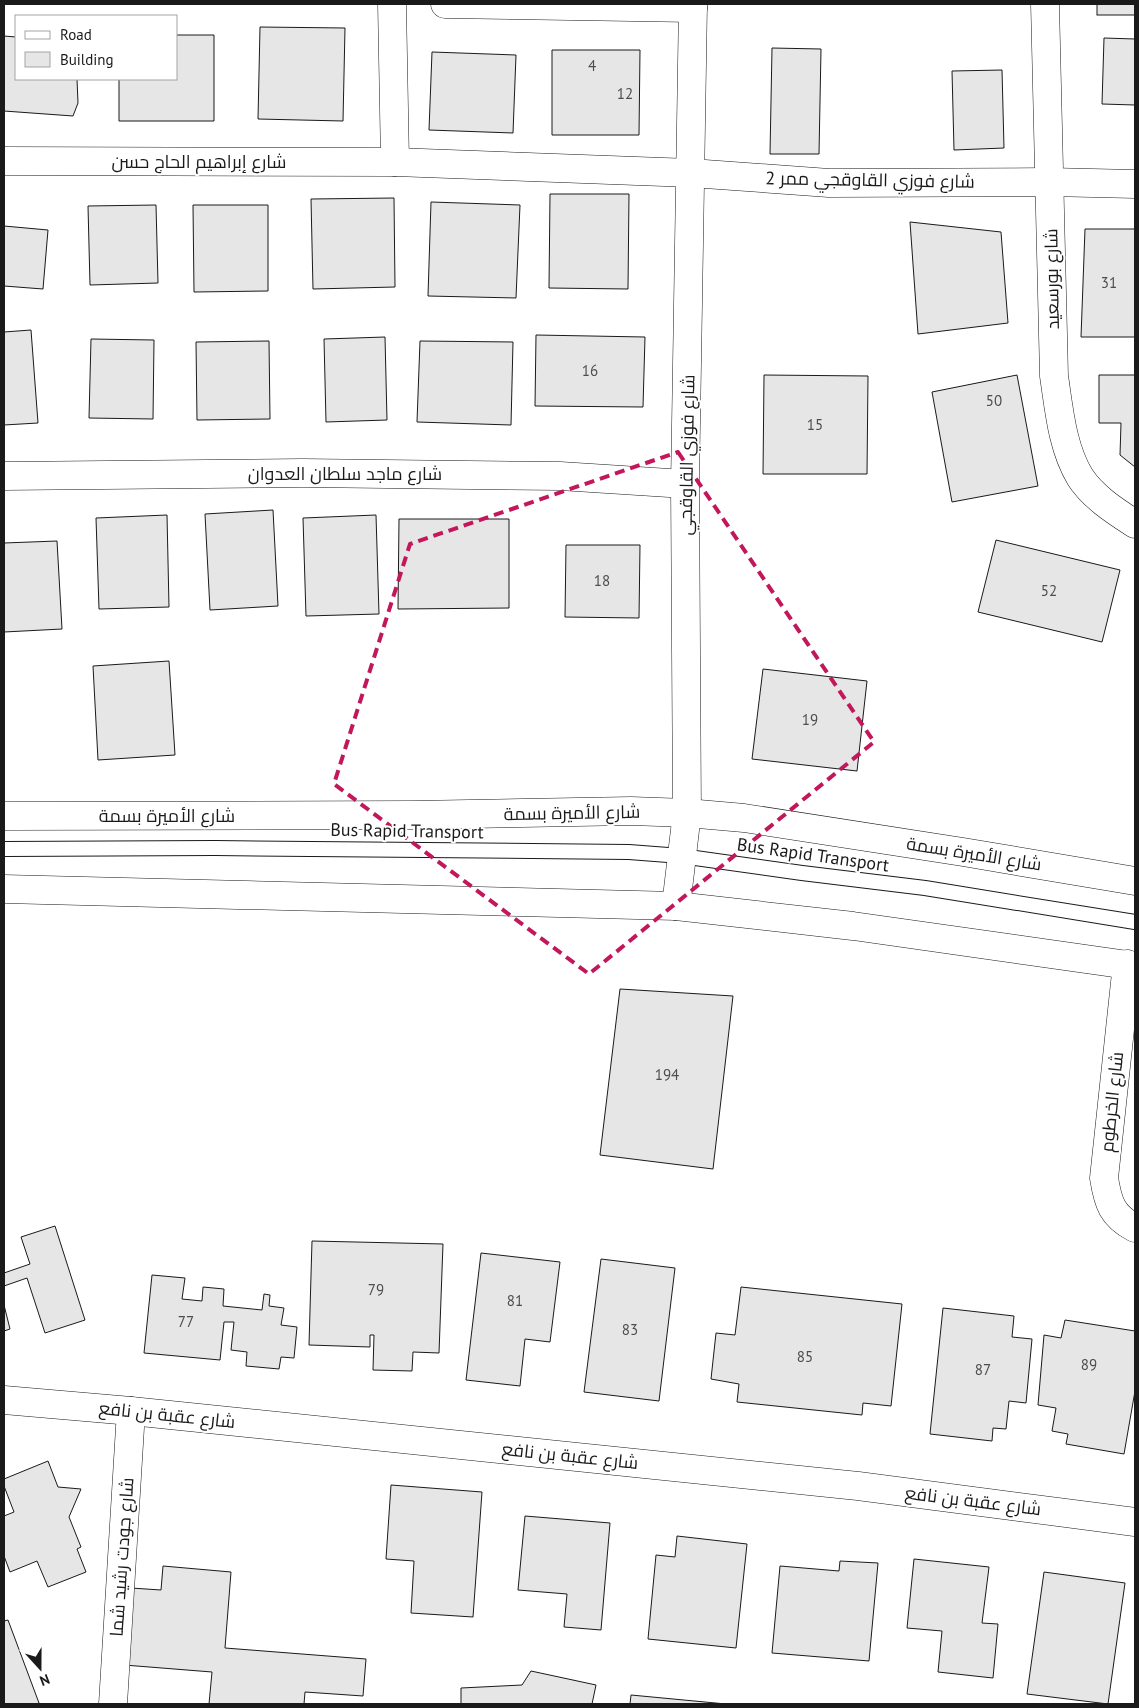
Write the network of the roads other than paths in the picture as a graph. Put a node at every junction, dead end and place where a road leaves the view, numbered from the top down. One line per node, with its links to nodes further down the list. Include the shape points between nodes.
1 (392, 4): 6 (street)
2 (445, 4): 4 (street)
3 (1045, 4): 8 (street, شارع بورسعيد)
4 (693, 6): 7 (street, شارع فوزي القاوقجي)
5 (4, 161): 6 (street, شارع إبراهيم الحاج حسن)
6 (395, 162): 7 (street, شارع إبراهيم الحاج حسن)
7 (692, 173): 8 (street, شارع فوزي القاوقجي ممر 2, via 829,183); 11 (street, شارع فوزي القاوقجي)
8 (1050, 182): 9 (street, شارع فوزي القاوقجي ممر 2); 12 (street, شارع بورسعيد, via 1054,376 1063,430 1080,477 1098,498)
9 (1135, 184)
10 (4, 476): 11 (street, شارع ماجد سلطان العدوان, via 303,473 560,476)
11 (685, 484): 13 (street, شارع فوزي القاوقجي)
12 (1135, 524)
13 (686, 813): 14 (street, شارع الأميرة بسمة); 16 (street, شارع فوزي القاوقجي); 17 (street, شارع الأميرة بسمة, via 763,820)
14 (4, 816)
15 (4, 850): 16 (lane, Bus Rapid Transport, via 225,848 629,852)
16 (681, 856): 19 (street, شارع فوزي القاوقجي); 20 (lane, Bus Rapid Transport, via 925,888)
17 (1135, 881)
18 (4, 890): 19 (street)
19 (676, 906): 21 (street, via 863,927)
20 (1135, 922)
21 (1131, 965): 22 (street, شارع الخرطوم, via 1104,1178 1113,1210)
22 (1135, 1228)
23 (4, 1400): 24 (street, شارع عقبة بن نافع)
24 (131, 1411): 25 (street, شارع عقبة بن نافع, via 858,1486); 26 (street, شارع جودت رشيد شما)
25 (1135, 1522)
26 (113, 1704)

